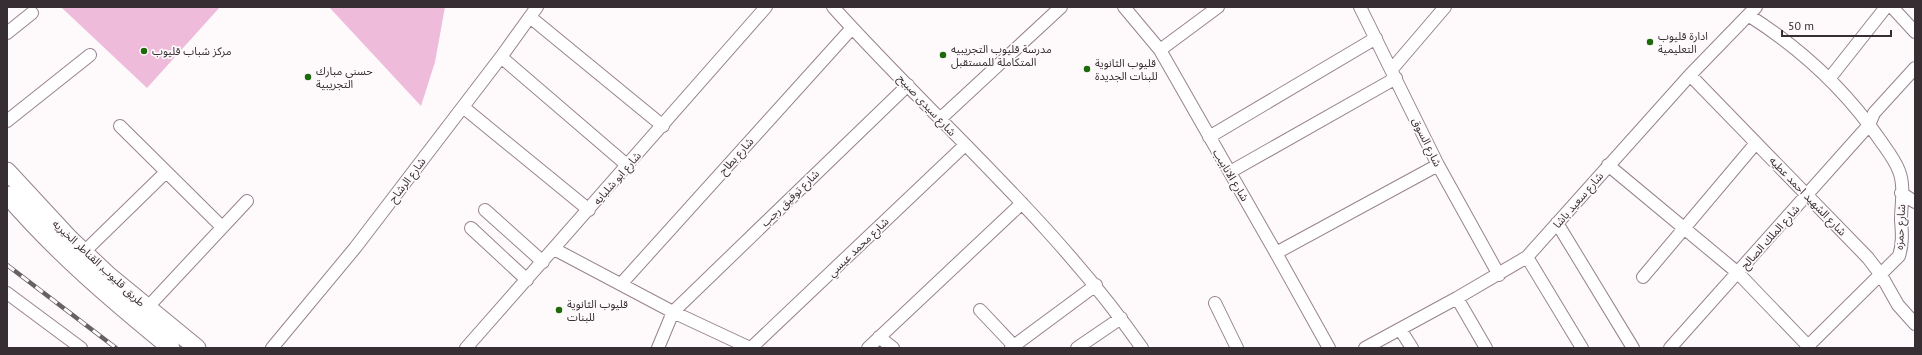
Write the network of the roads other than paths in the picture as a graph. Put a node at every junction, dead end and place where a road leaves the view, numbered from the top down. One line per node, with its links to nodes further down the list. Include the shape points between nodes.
1 (766, 7): 30 (street, شارع ابو شلبايه)
2 (833, 7): 13 (street, شارع سيدى صبيح)
3 (1061, 7): 26 (street)
4 (1124, 7): 17 (street, شارع الانابيب)
5 (1217, 7): 17 (street)
6 (1360, 7): 16 (street, شارع السوق)
7 (1445, 7): 21 (street)
8 (1886, 7): 23 (street)
9 (1892, 7): 14 (street)
10 (533, 11): 19 (street, شارع الرشاح); 30 (street)
11 (1752, 11): 22 (street, شارع سعيد باشا); 23 (street, شارع حمزه)
12 (32, 13): 15 (street)
13 (852, 28): 24 (street, شارع سيدى صبيح); 62 (street, شارع بطاح)
14 (1915, 32)
15 (7, 33)
16 (1376, 38): 21 (street, شارع السوق); 31 (street)
17 (1160, 50): 31 (street, شارع الانابيب)
18 (90, 54): 27 (street)
19 (501, 57): 25 (street, شارع الرشاح); 36 (street)
20 (1915, 68): 28 (street, شارع الملك الصالح, via 1874,113)
21 (1394, 73): 34 (street, شارع السوق); 39 (street)
22 (1690, 75): 32 (street, شارع الشهيد احمد عطيه); 35 (street, شارع سعيد باشا)
23 (1829, 79): 28 (street, شارع حمزه)
24 (908, 85): 26 (street, شارع سيدى صبيح); 69 (street, شارع توفيق رجب)
25 (463, 107): 47 (street); 80 (street, شارع الرشاح, via 355,248)
26 (940, 118): 33 (street, شارع سيدى صبيح)
27 (7, 121)
28 (1869, 125): 40 (street, شارع حمزه, via 1900,172); 41 (street, شارع الملك الصالح)
29 (120, 126): 38 (street)
30 (663, 126): 36 (street, شارع ابو شلبايه)
31 (1209, 138): 39 (street, شارع الانابيب)
32 (1756, 143): 41 (street, شارع الشهيد احمد عطيه); 51 (street)
33 (965, 145): 45 (street, شارع سيدى صبيح); 83 (street, شارع محمد عيسي)
34 (1438, 165): 54 (street); 58 (street, شارع السوق)
35 (1608, 165): 48 (street, شارع سعيد باشا); 51 (street)
36 (628, 166): 47 (street, شارع ابو شلبايه)
37 (7, 171): 53 (main road, طريق قليوب, القناطر الخيريه)
38 (166, 172): 49 (street); 53 (street)
39 (1230, 172): 54 (street, شارع الانابيب)
40 (1901, 193): 44 (street); 59 (street, شارع حمزه, via 1901,249 1894,262)
41 (1808, 194): 57 (street, شارع الملك الصالح); 59 (street, شارع الشهيد احمد عطيه)
42 (7, 195): 78 (main road, طريق قليوب, القناطر الخيريه, via 58,251)
43 (247, 201): 49 (street)
44 (1915, 202)
45 (1022, 203): 63 (street, شارع سيدى صبيح); 73 (street)
46 (485, 210): 56 (street)
47 (589, 210): 52 (street, شارع ابو شلبايه)
48 (1558, 223): 55 (street, شارع سعيد باشا); 94 (street)
49 (222, 227): 67 (street)
50 (471, 228): 61 (street)
51 (1684, 228): 57 (street); 60 (street)
52 (554, 249): 56 (street, شارع ابو شلبايه); 62 (street)
53 (84, 252): 67 (main road, طريق قليوب, القناطر الخيريه)
54 (1276, 253): 89 (street, شارع الانابيب)
55 (1527, 257): 58 (street, شارع سعيد باشا); 93 (street)
56 (543, 262): 61 (street, شارع ابو شلبايه)
57 (1738, 273): 76 (street); 95 (street, شارع الملك الصالح)
58 (1499, 275): 65 (street, شارع سعيد باشا)
59 (1881, 275): 71 (street, شارع الشهيد احمد عطيه, via 1898,305); 76 (street, شارع حمزه)
60 (1643, 276)
61 (527, 280): 81 (street, شارع ابو شلبايه)
62 (621, 284): 69 (street)
63 (1096, 285): 70 (street, شارع سيدى صبيح); 75 (street)
64 (7, 293): 77 (street)
65 (1457, 298): 72 (street, شارع سعيد باشا); 92 (street)
66 (1215, 303): 88 (street)
67 (147, 308): 79 (main road, طريق قليوب, القناطر الخيريه)
68 (980, 310): 75 (street)
69 (673, 312): 74 (street); 82 (street)
70 (1121, 318): 86 (street); 87 (street, شارع سيدى صبيح)
71 (1915, 324)
72 (1400, 329): 90 (street, شارع سعيد باشا); 91 (street)
73 (879, 337): 84 (street); 85 (street)
74 (736, 345): 83 (street)
75 (1014, 347)
76 (1808, 347)
77 (81, 348)
78 (171, 348)
79 (197, 348)
80 (272, 348)
81 (466, 348)
82 (658, 348)
83 (750, 348)
84 (868, 348)
85 (893, 348)
86 (1077, 348)
87 (1142, 348)
88 (1237, 348)
89 (1329, 348)
90 (1365, 348)
91 (1412, 348)
92 (1486, 348)
93 (1582, 348)
94 (1633, 348)
95 (1670, 348)

